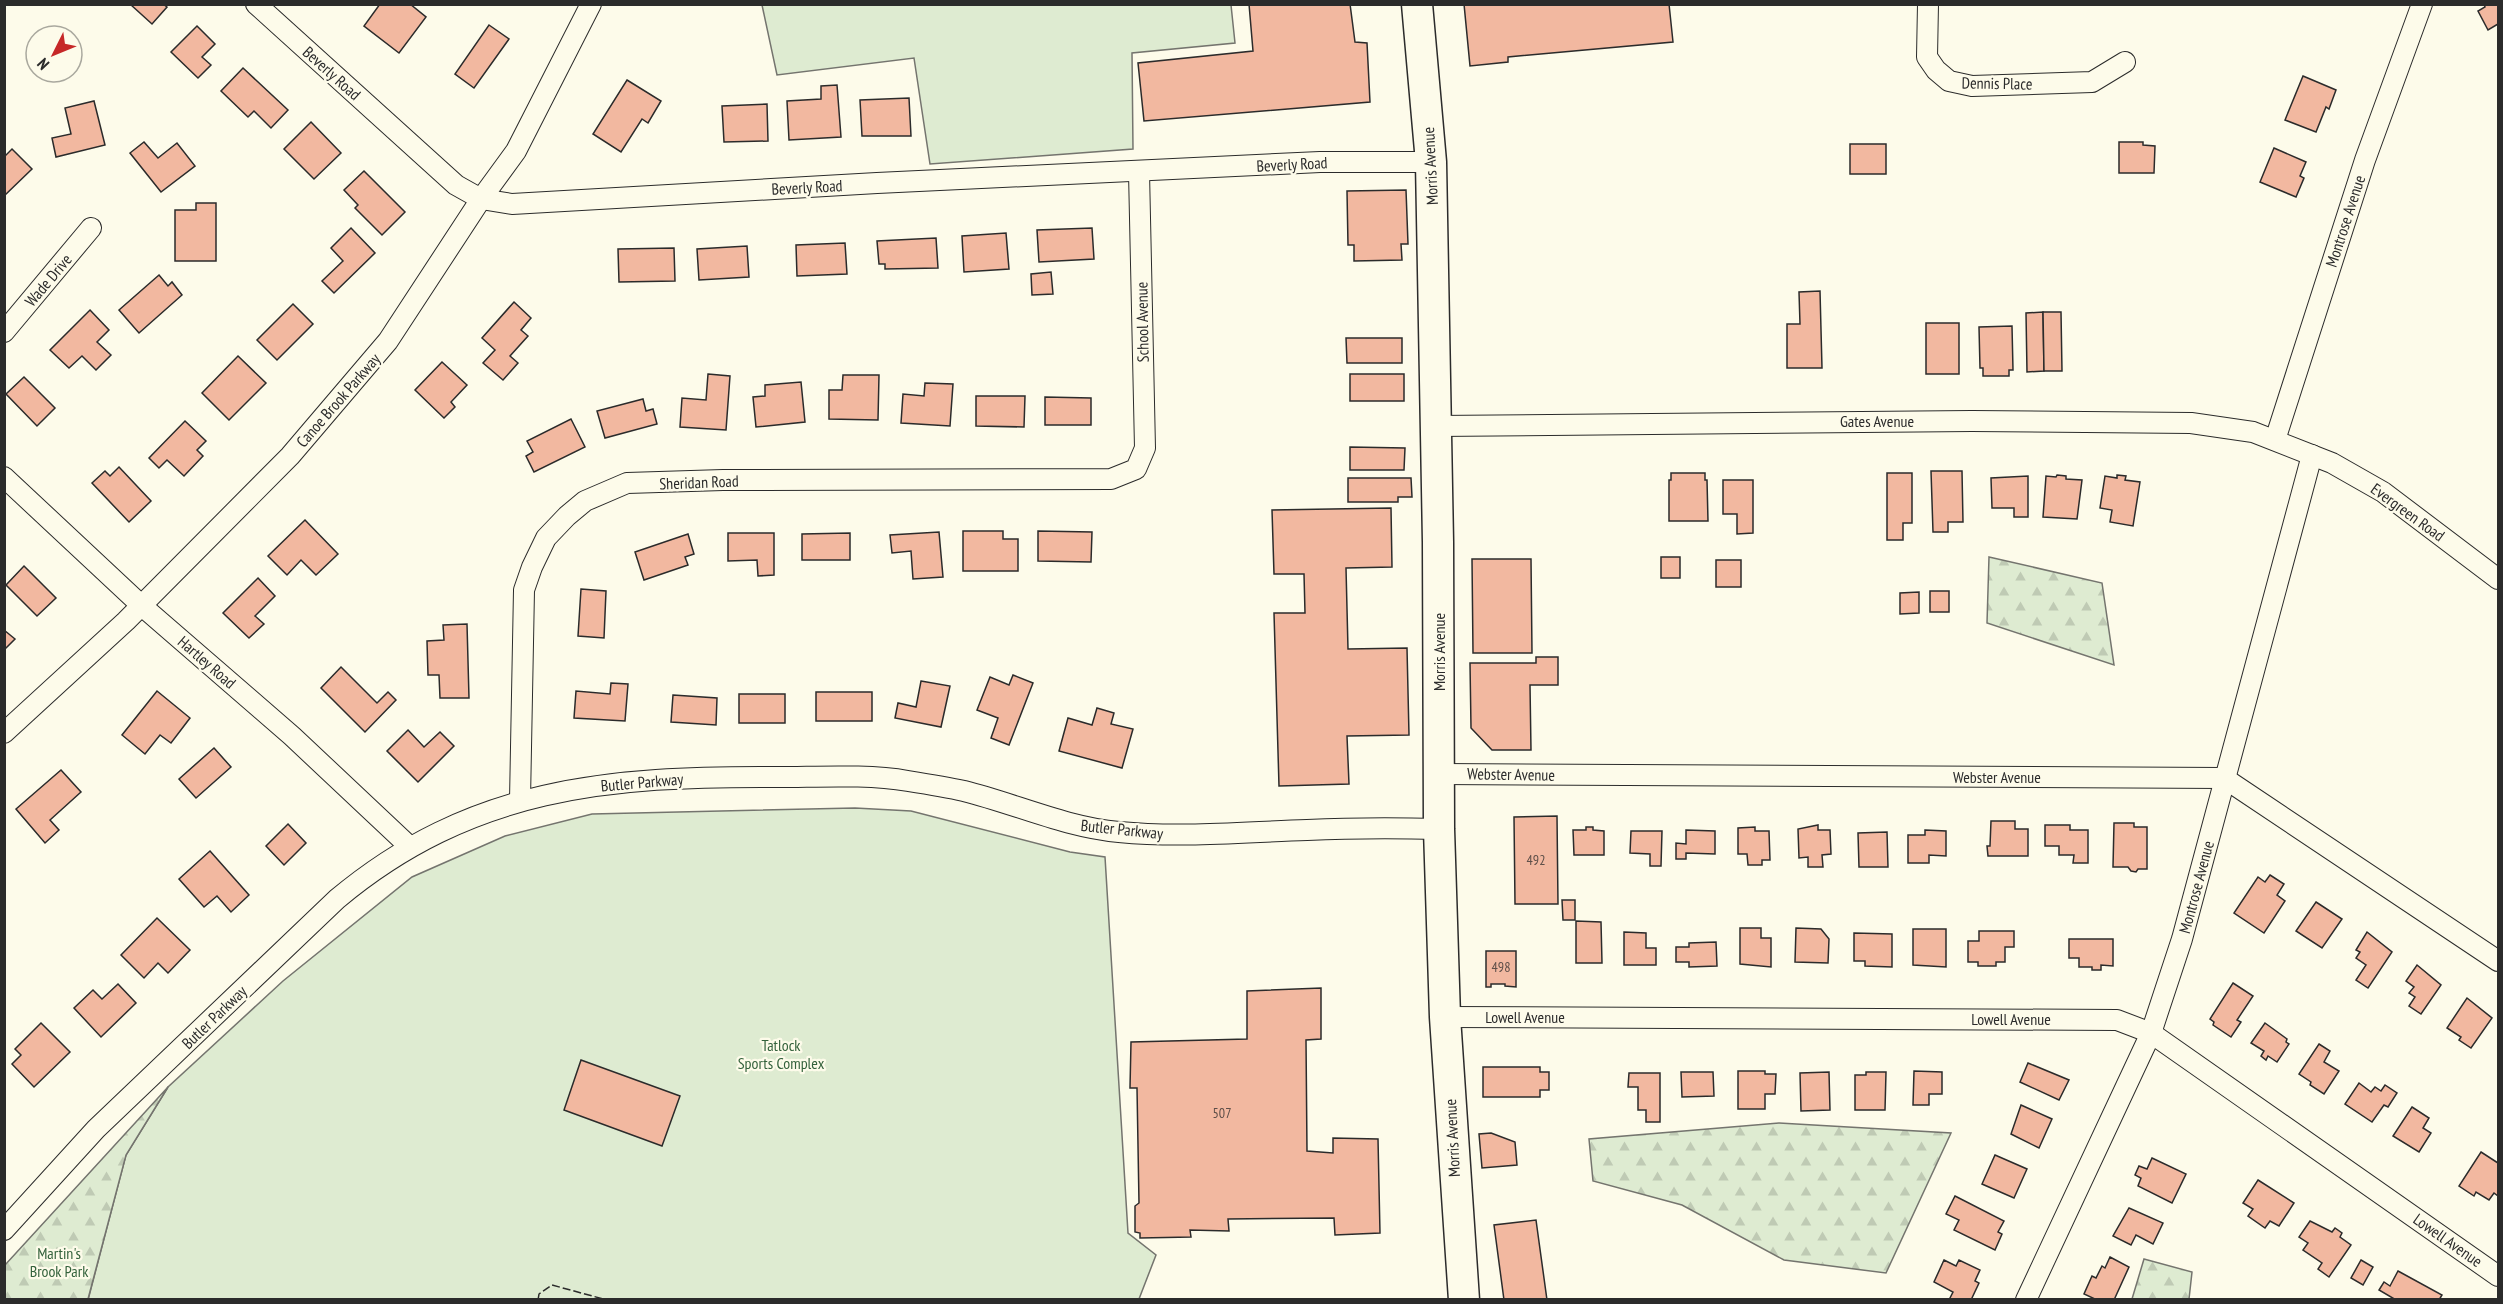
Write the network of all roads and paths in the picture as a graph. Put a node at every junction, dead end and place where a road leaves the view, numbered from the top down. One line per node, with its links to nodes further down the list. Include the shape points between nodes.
1 (256, 4): 9 (street, Beverly Road, via 456,185)
2 (591, 4): 9 (street, Canoe Brook Parkway, via 516,151)
3 (1417, 4): 7 (main road, Morris Avenue)
4 (1928, 4): 6 (street, Dennis Place, via 1928,57 1935,70 1949,81 1972,86 2092,82)
5 (2422, 4): 13 (street, Montrose Avenue, via 2365,160)
6 (2125, 62)
7 (1431, 162): 8 (street, Beverly Road, via 1320,162); 12 (main road, Morris Avenue)
8 (1139, 172): 9 (street, Beverly Road, via 512,204); 15 (street, School Avenue, via 1145,448)
9 (481, 199): 18 (street, Canoe Brook Parkway, via 388,340 290,456)
10 (91, 228): 11 (street, Wade Drive)
11 (4, 332)
12 (1436, 426): 13 (street, Gates Avenue, via 1906,421 2191,423 2253,432); 20 (main road, Morris Avenue)
13 (2275, 440): 14 (street, Gates Avenue)
14 (2312, 455): 17 (street, Evergreen Road, via 2383,492); 21 (street, Montrose Avenue)
15 (1136, 469): 22 (street, Sheridan Road, via 1111,479 627,483 585,501 546,538 524,590)
16 (4, 477): 18 (street, Hartley Road)
17 (2499, 579)
18 (142, 606): 19 (street, Canoe Brook Parkway); 24 (street, Hartley Road, via 292,736)
19 (4, 733)
20 (1440, 774): 21 (street, Webster Avenue); 23 (main road, Morris Avenue)
21 (2224, 778): 25 (street); 27 (street, Montrose Avenue, via 2182,939)
22 (520, 800): 23 (street, Butler Parkway, via 605,784 665,779 904,780 964,791 1071,823 1116,832 1205,835); 24 (street, Butler Parkway)
23 (1438, 829): 26 (main road, Morris Avenue)
24 (410, 847): 28 (street, Butler Parkway, via 364,877 321,915 96,1129)
25 (2499, 961)
26 (1445, 1017): 27 (street, Lowell Avenue, via 2116,1020); 30 (main road, Morris Avenue)
27 (2151, 1033): 29 (street, Lowell Avenue); 31 (street, Montrose Avenue)
28 (4, 1230)
29 (2499, 1276)
30 (1464, 1299)
31 (2026, 1299)

